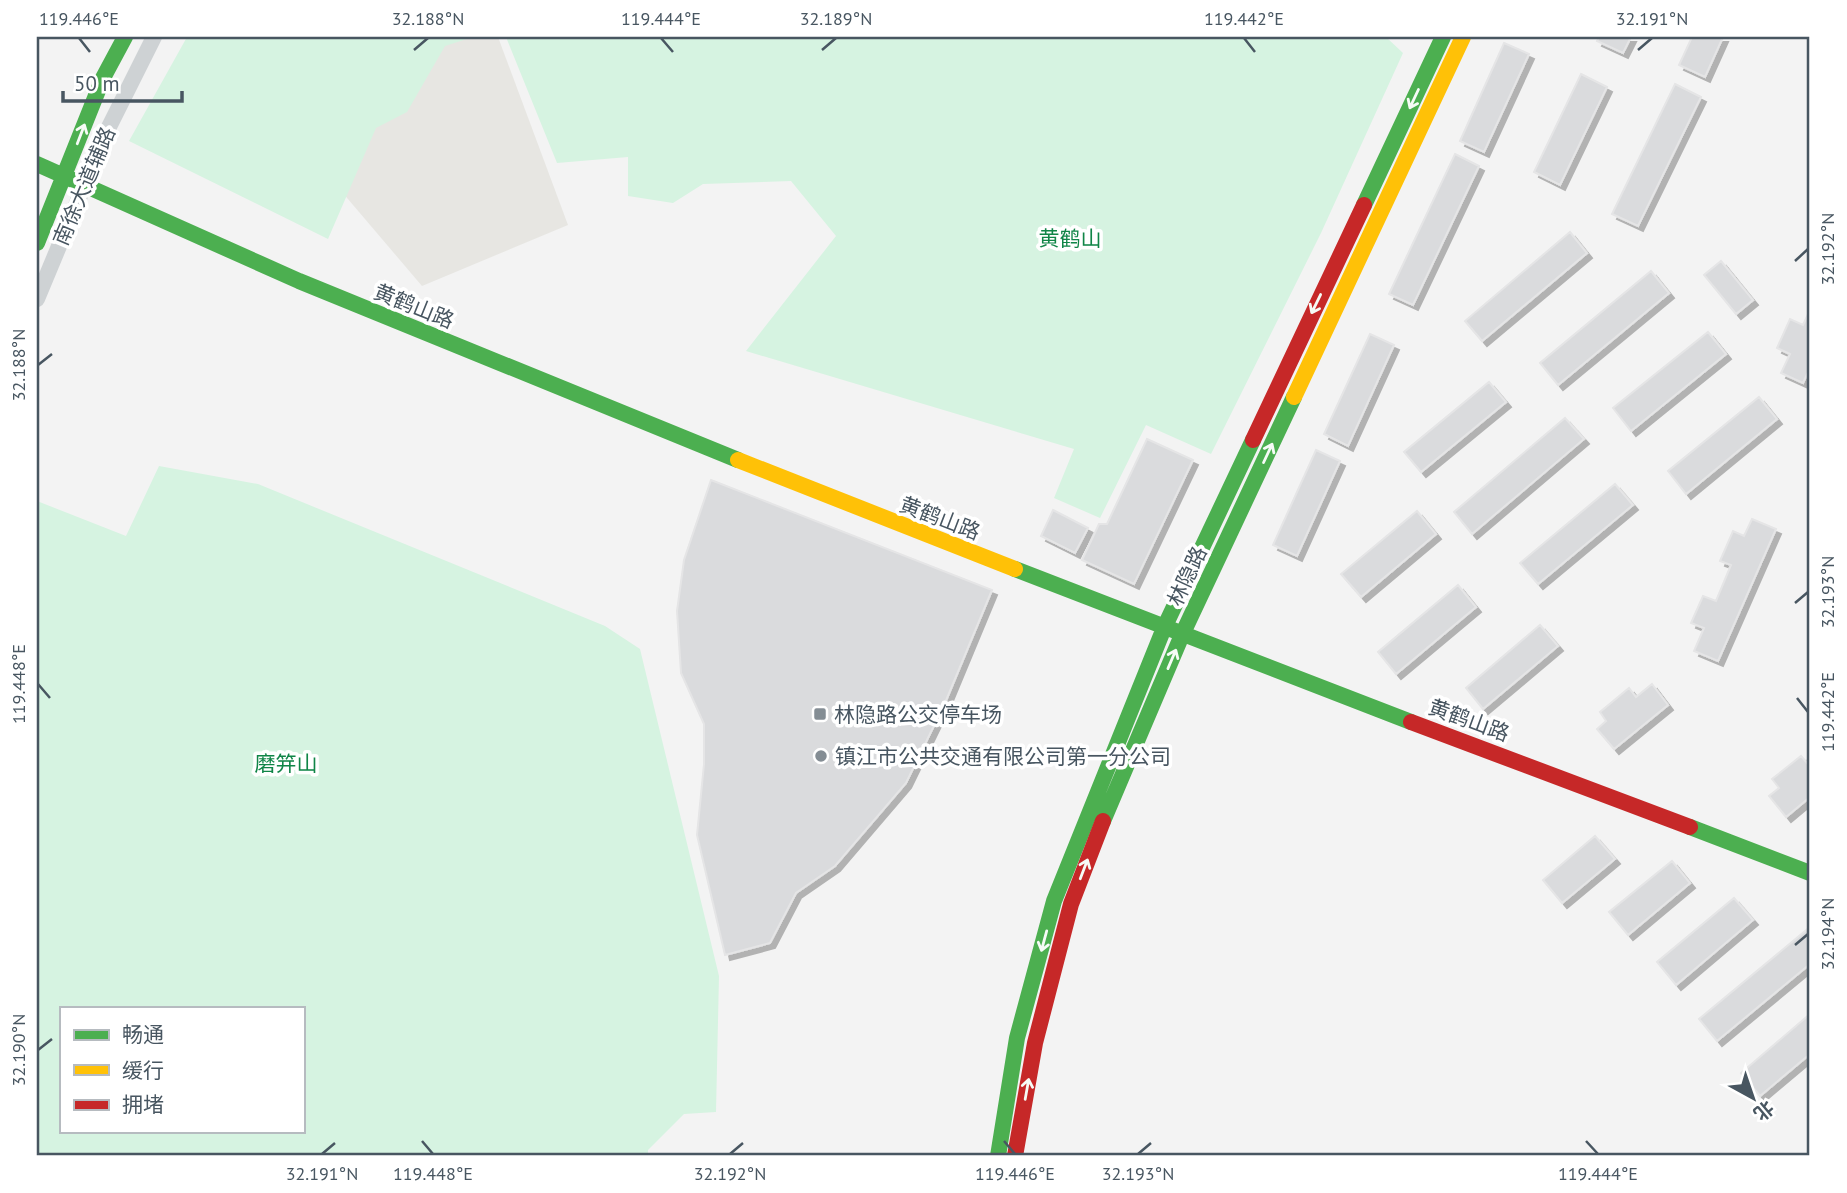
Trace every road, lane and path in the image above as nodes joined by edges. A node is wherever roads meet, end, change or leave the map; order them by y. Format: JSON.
{"nodes":[{"id":1,"x":125,"y":37,"type":"edge"},
{"id":2,"x":154,"y":37,"type":"edge"},
{"id":3,"x":1443,"y":37,"type":"edge"},
{"id":4,"x":1463,"y":37,"type":"edge"},
{"id":5,"x":37,"y":164,"type":"edge"},
{"id":6,"x":64,"y":178,"type":"junction"},
{"id":7,"x":83,"y":187,"type":"junction"},
{"id":8,"x":37,"y":243,"type":"edge"},
{"id":9,"x":37,"y":299,"type":"edge"},
{"id":10,"x":1164,"y":628,"type":"junction"},
{"id":11,"x":1182,"y":635,"type":"junction"},
{"id":12,"x":1810,"y":873,"type":"edge"},
{"id":13,"x":998,"y":1156,"type":"edge"},
{"id":14,"x":1015,"y":1156,"type":"edge"}],
"edges":[{"from":6,"to":1,"type":"street","one_way":true},
{"from":2,"to":7,"type":"street","name":"南徐大道辅路"},
{"from":3,"to":10,"type":"street","name":"林隐路","one_way":true},
{"from":11,"to":4,"type":"street","name":"林隐路","one_way":true},
{"from":5,"to":6,"type":"street","name":"黄鹤山路"},
{"from":6,"to":7,"type":"street","name":"黄鹤山路"},
{"from":6,"to":8,"type":"street"},
{"from":7,"to":9,"type":"street","name":"南徐大道辅路"},
{"from":7,"to":10,"type":"street","name":"黄鹤山路"},
{"from":10,"to":11,"type":"street","name":"黄鹤山路"},
{"from":10,"to":13,"type":"street","name":"林隐路","one_way":true},
{"from":11,"to":12,"type":"street","name":"黄鹤山路"},
{"from":14,"to":11,"type":"street","name":"林隐路","one_way":true}]}
